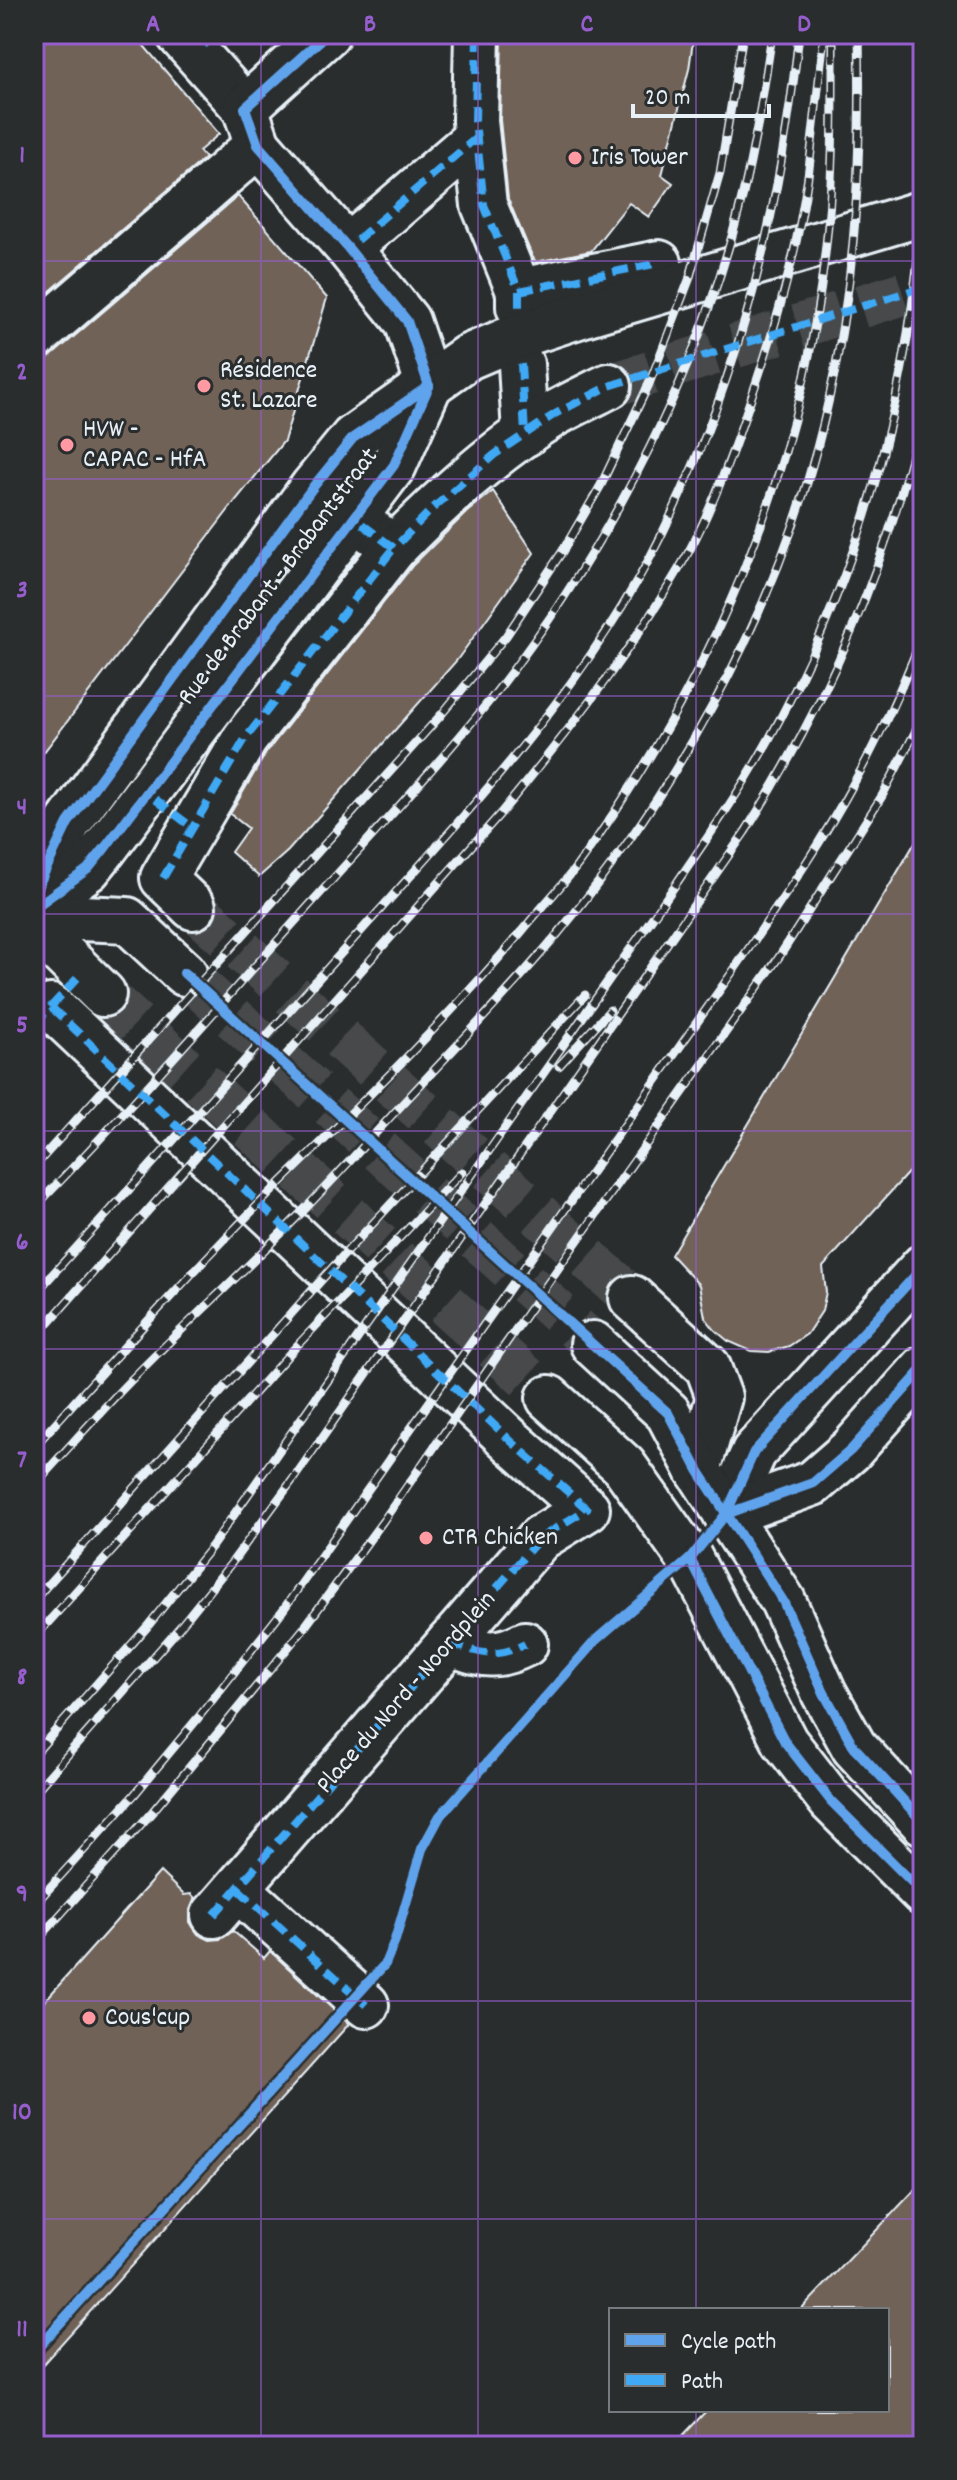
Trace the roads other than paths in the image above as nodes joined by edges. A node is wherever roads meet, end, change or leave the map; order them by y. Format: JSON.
{"nodes":[{"id":1,"x":327,"y":34,"type":"edge"},
{"id":2,"x":477,"y":34,"type":"edge"},
{"id":3,"x":200,"y":38,"type":"edge"},
{"id":4,"x":251,"y":126,"type":"junction"},
{"id":5,"x":476,"y":138,"type":"junction"},
{"id":6,"x":923,"y":213,"type":"edge"},
{"id":7,"x":357,"y":240,"type":"dead end"},
{"id":8,"x":659,"y":263,"type":"dead end"},
{"id":9,"x":34,"y":338,"type":"edge"},
{"id":10,"x":521,"y":364,"type":"dead end"},
{"id":11,"x":429,"y":386,"type":"junction"},
{"id":12,"x":609,"y":386,"type":"tunnel mouth"},
{"id":13,"x":525,"y":434,"type":"junction"},
{"id":14,"x":155,"y":799,"type":"dead end"},
{"id":15,"x":193,"y":828,"type":"junction"},
{"id":16,"x":178,"y":893,"type":"dead end"},
{"id":17,"x":34,"y":894,"type":"edge"},
{"id":18,"x":34,"y":908,"type":"edge"},
{"id":19,"x":34,"y":916,"type":"edge"},
{"id":20,"x":34,"y":926,"type":"edge"},
{"id":21,"x":184,"y":973,"type":"tunnel mouth"},
{"id":22,"x":42,"y":1016,"type":"edge"},
{"id":23,"x":923,"y":1267,"type":"edge"},
{"id":24,"x":632,"y":1298,"type":"tunnel mouth"},
{"id":25,"x":593,"y":1344,"type":"tunnel mouth"},
{"id":26,"x":923,"y":1369,"type":"edge"},
{"id":27,"x":549,"y":1398,"type":"tunnel mouth"},
{"id":28,"x":698,"y":1470,"type":"junction"},
{"id":29,"x":726,"y":1514,"type":"junction"},
{"id":30,"x":690,"y":1559,"type":"junction"},
{"id":31,"x":449,"y":1643,"type":"junction"},
{"id":32,"x":525,"y":1644,"type":"dead end"},
{"id":33,"x":923,"y":1822,"type":"edge"},
{"id":34,"x":923,"y":1893,"type":"edge"},
{"id":35,"x":366,"y":2005,"type":"dead end"}],
"edges":[{"from":1,"to":4,"type":"street"},
{"from":2,"to":5,"type":"street"},
{"from":3,"to":4,"type":"street"},
{"from":4,"to":9,"type":"street"},
{"from":4,"to":11,"type":"street"},
{"from":5,"to":7,"type":"street"},
{"from":5,"to":8,"type":"street"},
{"from":6,"to":11,"type":"street"},
{"from":10,"to":13,"type":"street"},
{"from":11,"to":17,"type":"street","name":"Rue de Brabant - Brabantstraat"},
{"from":11,"to":18,"type":"street","name":"Rue de Brabant - Brabantstraat"},
{"from":12,"to":13,"type":"street"},
{"from":13,"to":15,"type":"street"},
{"from":14,"to":15,"type":"street"},
{"from":15,"to":16,"type":"street"},
{"from":19,"to":21,"type":"street"},
{"from":20,"to":22,"type":"street"},
{"from":22,"to":31,"type":"street","name":"Place du Nord - Noordplein"},
{"from":23,"to":29,"type":"street"},
{"from":24,"to":28,"type":"street"},
{"from":25,"to":28,"type":"street"},
{"from":26,"to":29,"type":"street"},
{"from":27,"to":30,"type":"street"},
{"from":28,"to":29,"type":"street"},
{"from":29,"to":30,"type":"street"},
{"from":29,"to":33,"type":"street"},
{"from":30,"to":34,"type":"street"},
{"from":31,"to":32,"type":"street"},
{"from":31,"to":35,"type":"street","name":"Place du Nord - Noordplein"}]}
